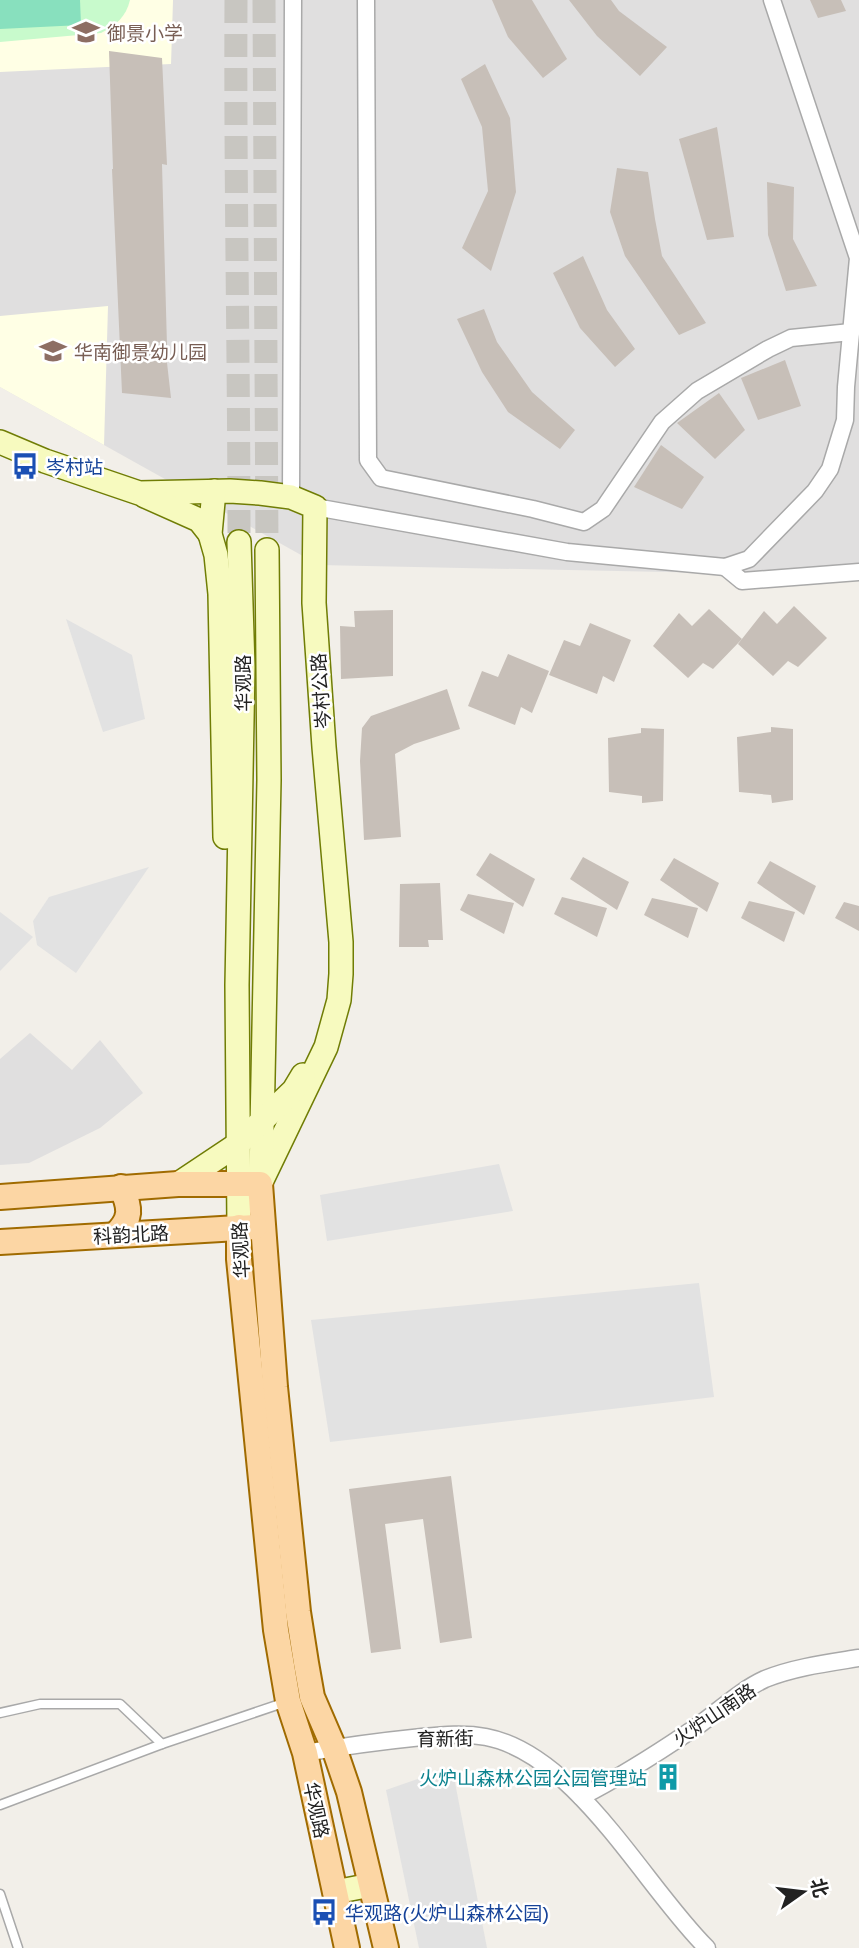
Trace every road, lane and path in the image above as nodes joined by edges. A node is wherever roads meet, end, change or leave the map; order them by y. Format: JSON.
{"nodes":[{"id":1,"x":293,"y":0,"type":"edge"},
{"id":2,"x":366,"y":0,"type":"edge"},
{"id":3,"x":772,"y":0,"type":"edge"},
{"id":4,"x":856,"y":311,"type":"edge"},
{"id":5,"x":851,"y":332,"type":"junction"},
{"id":6,"x":0,"y":442,"type":"edge"},
{"id":7,"x":215,"y":491,"type":"junction"},
{"id":8,"x":139,"y":493,"type":"junction"},
{"id":9,"x":291,"y":497,"type":"junction"},
{"id":10,"x":315,"y":507,"type":"junction"},
{"id":11,"x":210,"y":534,"type":"junction"},
{"id":12,"x":239,"y":542,"type":"tunnel mouth"},
{"id":13,"x":267,"y":550,"type":"tunnel mouth"},
{"id":14,"x":725,"y":567,"type":"junction"},
{"id":15,"x":859,"y":572,"type":"edge"},
{"id":16,"x":341,"y":974,"type":"junction"},
{"id":17,"x":237,"y":1004,"type":"junction"},
{"id":18,"x":262,"y":1121,"type":"junction"},
{"id":19,"x":238,"y":1144,"type":"junction"},
{"id":20,"x":178,"y":1184,"type":"junction"},
{"id":21,"x":249,"y":1184,"type":"junction"},
{"id":22,"x":121,"y":1187,"type":"junction"},
{"id":23,"x":0,"y":1197,"type":"edge"},
{"id":24,"x":251,"y":1227,"type":"junction"},
{"id":25,"x":115,"y":1235,"type":"junction"},
{"id":26,"x":0,"y":1242,"type":"edge"},
{"id":27,"x":859,"y":1658,"type":"edge"},
{"id":28,"x":288,"y":1701,"type":"junction"},
{"id":29,"x":0,"y":1713,"type":"edge"},
{"id":30,"x":162,"y":1744,"type":"junction"},
{"id":31,"x":334,"y":1748,"type":"junction"},
{"id":32,"x":305,"y":1753,"type":"junction"},
{"id":33,"x":581,"y":1797,"type":"junction"},
{"id":34,"x":0,"y":1805,"type":"edge"},
{"id":35,"x":371,"y":1885,"type":"junction"},
{"id":36,"x":335,"y":1892,"type":"junction"},
{"id":37,"x":0,"y":1895,"type":"edge"},
{"id":38,"x":18,"y":1948,"type":"edge"},
{"id":39,"x":347,"y":1948,"type":"edge"},
{"id":40,"x":386,"y":1948,"type":"edge"},
{"id":41,"x":707,"y":1948,"type":"edge"}],
"edges":[{"from":1,"to":9,"type":"street"},
{"from":2,"to":5,"type":"street"},
{"from":3,"to":4,"type":"street"},
{"from":4,"to":5,"type":"street"},
{"from":5,"to":14,"type":"street"},
{"from":6,"to":8,"type":"street"},
{"from":7,"to":8,"type":"street"},
{"from":7,"to":9,"type":"street"},
{"from":7,"to":11,"type":"street"},
{"from":8,"to":11,"type":"street"},
{"from":9,"to":10,"type":"street"},
{"from":10,"to":14,"type":"street"},
{"from":10,"to":16,"type":"street","name":"岑村公路"},
{"from":11,"to":17,"type":"street"},
{"from":12,"to":17,"type":"street","name":"华观路"},
{"from":13,"to":18,"type":"street","name":"华观路"},
{"from":14,"to":15,"type":"street"},
{"from":16,"to":18,"type":"street"},
{"from":16,"to":21,"type":"street","name":"岑村公路"},
{"from":17,"to":19,"type":"street","name":"华观路"},
{"from":18,"to":19,"type":"street"},
{"from":18,"to":21,"type":"street","name":"华观路"},
{"from":19,"to":20,"type":"street"},
{"from":19,"to":21,"type":"street","name":"华观路"},
{"from":20,"to":21,"type":"main road"},
{"from":20,"to":22,"type":"main road"},
{"from":21,"to":24,"type":"main road","name":"华观路"},
{"from":22,"to":23,"type":"main road"},
{"from":22,"to":25,"type":"main road"},
{"from":24,"to":25,"type":"main road","name":"科韵北路"},
{"from":24,"to":28,"type":"main road","name":"华观路"},
{"from":24,"to":31,"type":"main road","name":"华观路"},
{"from":25,"to":26,"type":"main road","name":"科韵北路"},
{"from":27,"to":33,"type":"street","name":"火炉山南路"},
{"from":28,"to":30,"type":"lane"},
{"from":28,"to":32,"type":"main road","name":"华观路"},
{"from":29,"to":30,"type":"lane"},
{"from":30,"to":34,"type":"lane"},
{"from":31,"to":32,"type":"street","name":"育新街"},
{"from":31,"to":33,"type":"street","name":"育新街"},
{"from":31,"to":35,"type":"main road","name":"华观路"},
{"from":32,"to":36,"type":"main road","name":"华观路"},
{"from":33,"to":41,"type":"street","name":"育新街"},
{"from":35,"to":36,"type":"street"},
{"from":35,"to":40,"type":"main road","name":"华观路"},
{"from":36,"to":39,"type":"main road","name":"华观路"},
{"from":37,"to":38,"type":"lane"}]}
